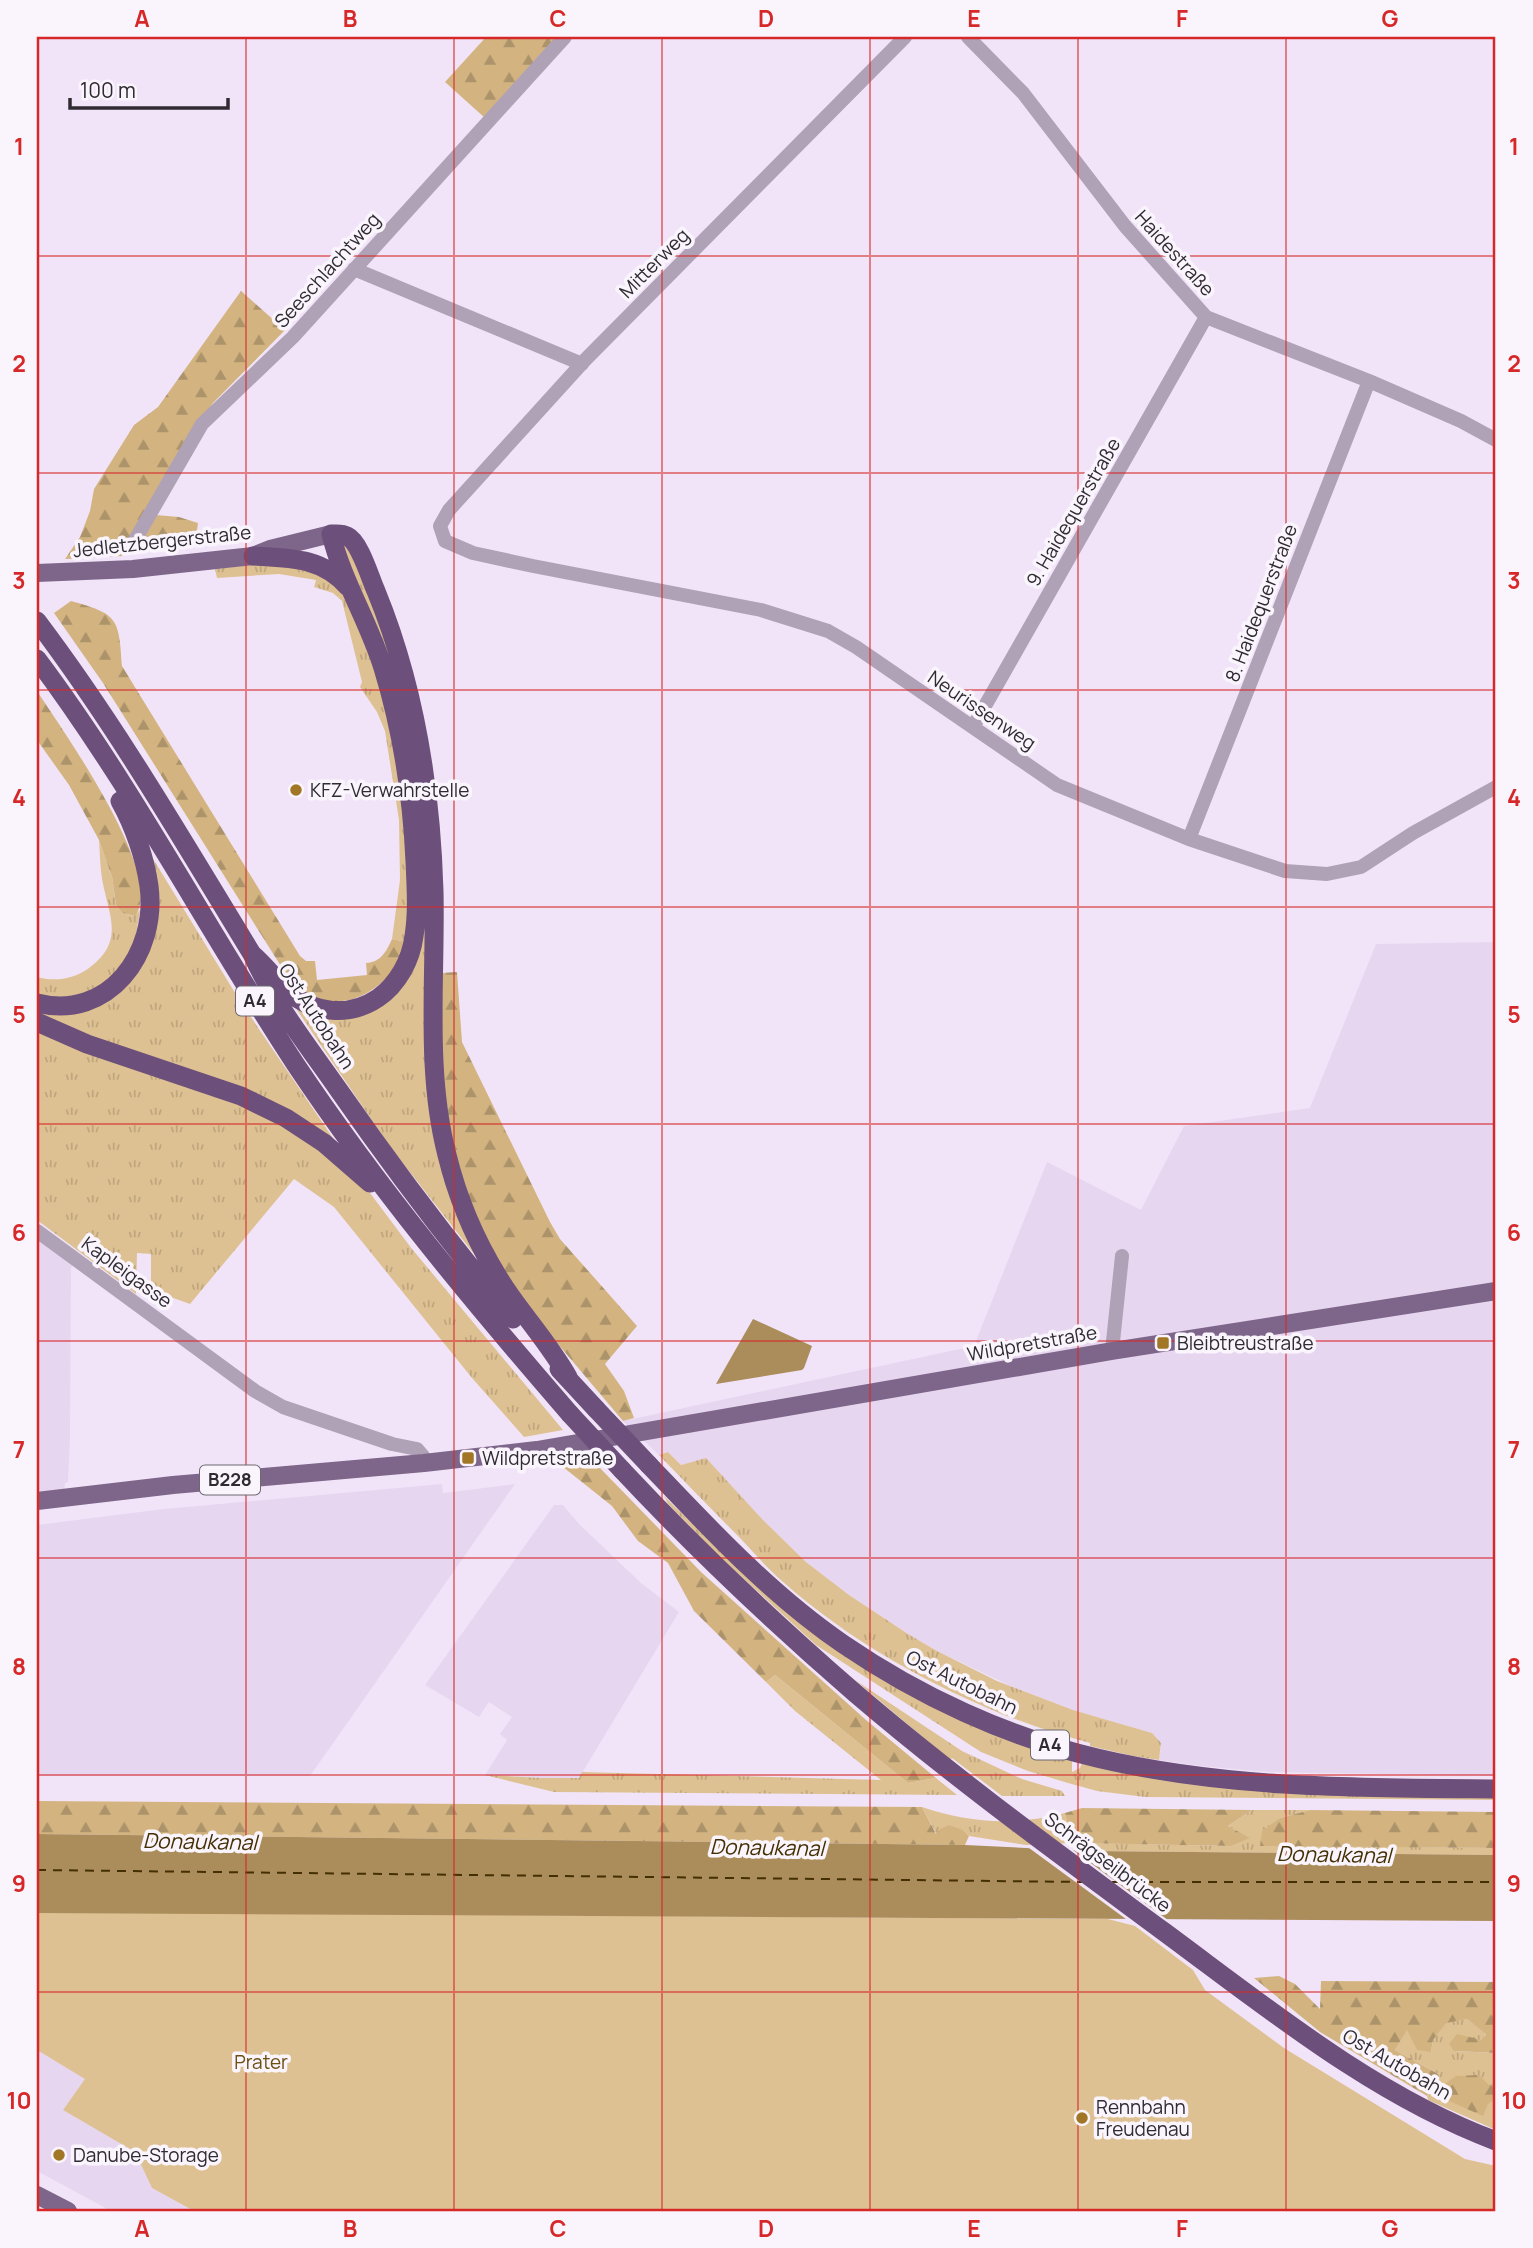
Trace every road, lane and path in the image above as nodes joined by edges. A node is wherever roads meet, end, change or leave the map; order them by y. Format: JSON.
{"nodes":[{"id":1,"x":565,"y":37,"type":"edge"},
{"id":2,"x":905,"y":37,"type":"edge"},
{"id":3,"x":968,"y":37,"type":"edge"},
{"id":4,"x":354,"y":269,"type":"junction"},
{"id":5,"x":1206,"y":317,"type":"junction"},
{"id":6,"x":582,"y":364,"type":"junction"},
{"id":7,"x":1368,"y":380,"type":"junction"},
{"id":8,"x":1496,"y":440,"type":"edge"},
{"id":9,"x":440,"y":526,"type":"joint"},
{"id":10,"x":331,"y":534,"type":"junction"},
{"id":11,"x":135,"y":540,"type":"dead end"},
{"id":12,"x":253,"y":556,"type":"junction"},
{"id":13,"x":37,"y":573,"type":"edge"},
{"id":14,"x":354,"y":594,"type":"junction"},
{"id":15,"x":37,"y":621,"type":"edge"},
{"id":16,"x":37,"y":659,"type":"edge"},
{"id":17,"x":973,"y":727,"type":"junction"},
{"id":18,"x":105,"y":757,"type":"junction"},
{"id":19,"x":1496,"y":787,"type":"edge"},
{"id":20,"x":1189,"y":839,"type":"junction"},
{"id":21,"x":253,"y":954,"type":"junction"},
{"id":22,"x":37,"y":1003,"type":"edge"},
{"id":23,"x":37,"y":1021,"type":"edge"},
{"id":24,"x":37,"y":1231,"type":"edge"},
{"id":25,"x":419,"y":1234,"type":"junction"},
{"id":26,"x":1122,"y":1256,"type":"dead end"},
{"id":27,"x":1496,"y":1291,"type":"edge"},
{"id":28,"x":1112,"y":1351,"type":"junction"},
{"id":29,"x":568,"y":1377,"type":"junction"},
{"id":30,"x":424,"y":1463,"type":"junction"},
{"id":31,"x":37,"y":1501,"type":"edge"},
{"id":32,"x":1496,"y":1789,"type":"edge"},
{"id":33,"x":1246,"y":1992,"type":"joint"},
{"id":34,"x":1496,"y":2141,"type":"edge"},
{"id":35,"x":37,"y":2194,"type":"edge"},
{"id":36,"x":68,"y":2211,"type":"edge"}],
"edges":[{"from":1,"to":4,"type":"street","name":"Seeschlachtweg"},
{"from":2,"to":6,"type":"street","name":"Mitterweg"},
{"from":3,"to":5,"type":"street","name":"Haidestraße"},
{"from":4,"to":6,"type":"street"},
{"from":4,"to":11,"type":"street","name":"Seeschlachtweg"},
{"from":5,"to":7,"type":"street","name":"Haidestraße"},
{"from":5,"to":17,"type":"street","name":"9. Haidequerstraße"},
{"from":6,"to":9,"type":"street","name":"Mitterweg"},
{"from":7,"to":8,"type":"street","name":"Haidestraße"},
{"from":7,"to":20,"type":"street","name":"8. Haidequerstraße"},
{"from":9,"to":17,"type":"street","name":"Neurissenweg"},
{"from":10,"to":12,"type":"main road","name":"Jedletzbergerstraße"},
{"from":10,"to":14,"type":"highway"},
{"from":10,"to":29,"type":"highway"},
{"from":12,"to":13,"type":"main road","name":"Jedletzbergerstraße"},
{"from":12,"to":14,"type":"highway"},
{"from":14,"to":21,"type":"highway"},
{"from":15,"to":21,"type":"highway","name":"Ost Autobahn","number":"A4"},
{"from":16,"to":18,"type":"highway","number":"A4"},
{"from":17,"to":20,"type":"street","name":"Neurissenweg"},
{"from":18,"to":22,"type":"highway"},
{"from":18,"to":25,"type":"highway","number":"A4"},
{"from":19,"to":20,"type":"street","name":"Neurissenweg"},
{"from":21,"to":29,"type":"highway","name":"Ost Autobahn","number":"A4"},
{"from":23,"to":25,"type":"highway"},
{"from":24,"to":30,"type":"street","name":"Kapleigasse"},
{"from":25,"to":33,"type":"highway","name":"Schrägseilbrücke","number":"A4","bridge":true},
{"from":26,"to":28,"type":"street"},
{"from":27,"to":28,"type":"main road","name":"Wildpretstraße"},
{"from":28,"to":30,"type":"main road","name":"Wildpretstraße"},
{"from":29,"to":32,"type":"highway","name":"Ost Autobahn","number":"A4","bridge":true},
{"from":30,"to":31,"type":"main road","number":"B228"},
{"from":33,"to":34,"type":"highway","name":"Ost Autobahn","number":"A4"},
{"from":35,"to":36,"type":"main road"}]}
